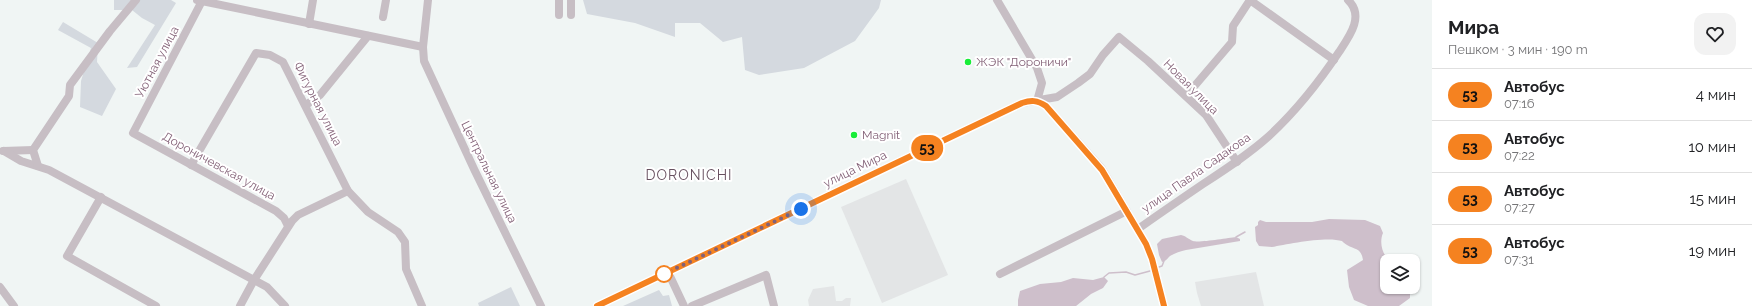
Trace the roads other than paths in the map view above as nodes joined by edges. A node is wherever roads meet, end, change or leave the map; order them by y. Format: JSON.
{"nodes":[{"id":1,"x":136,"y":0,"type":"edge"},
{"id":2,"x":313,"y":0,"type":"edge"},
{"id":3,"x":386,"y":0,"type":"edge"},
{"id":4,"x":428,"y":0,"type":"edge"},
{"id":5,"x":559,"y":0,"type":"edge"},
{"id":6,"x":571,"y":0,"type":"edge"},
{"id":7,"x":997,"y":0,"type":"edge"},
{"id":8,"x":1250,"y":0,"type":"edge"},
{"id":9,"x":1348,"y":0,"type":"edge"},
{"id":10,"x":199,"y":1,"type":"edge"},
{"id":11,"x":237,"y":4,"type":"edge"},
{"id":12,"x":559,"y":15,"type":"dead end"},
{"id":13,"x":571,"y":15,"type":"dead end"},
{"id":14,"x":382,"y":17,"type":"dead end"},
{"id":15,"x":309,"y":24,"type":"junction"},
{"id":16,"x":368,"y":36,"type":"junction"},
{"id":17,"x":1119,"y":37,"type":"joint"},
{"id":18,"x":423,"y":47,"type":"junction"},
{"id":19,"x":1334,"y":60,"type":"junction"},
{"id":20,"x":1186,"y":96,"type":"junction"},
{"id":21,"x":1038,"y":101,"type":"junction"},
{"id":22,"x":306,"y":105,"type":"junction"},
{"id":23,"x":133,"y":133,"type":"joint"},
{"id":24,"x":33,"y":150,"type":"junction"},
{"id":25,"x":2,"y":152,"type":"edge"},
{"id":26,"x":1237,"y":162,"type":"junction"},
{"id":27,"x":191,"y":164,"type":"junction"},
{"id":28,"x":38,"y":166,"type":"junction"},
{"id":29,"x":348,"y":191,"type":"junction"},
{"id":30,"x":101,"y":198,"type":"junction"},
{"id":31,"x":1127,"y":211,"type":"junction"},
{"id":32,"x":288,"y":226,"type":"junction"},
{"id":33,"x":1138,"y":229,"type":"junction"},
{"id":34,"x":668,"y":272,"type":"junction"},
{"id":35,"x":1000,"y":274,"type":"dead end"},
{"id":36,"x":254,"y":280,"type":"junction"},
{"id":37,"x":0,"y":287,"type":"edge"},
{"id":38,"x":14,"y":306,"type":"edge"},
{"id":39,"x":156,"y":306,"type":"edge"},
{"id":40,"x":240,"y":306,"type":"edge"},
{"id":41,"x":285,"y":306,"type":"edge"},
{"id":42,"x":422,"y":306,"type":"edge"},
{"id":43,"x":541,"y":306,"type":"edge"},
{"id":44,"x":597,"y":306,"type":"edge"},
{"id":45,"x":684,"y":306,"type":"edge"},
{"id":46,"x":692,"y":306,"type":"edge"},
{"id":47,"x":774,"y":306,"type":"edge"},
{"id":48,"x":1164,"y":306,"type":"edge"}],
"edges":[{"from":1,"to":24,"type":"street"},
{"from":2,"to":15,"type":"street"},
{"from":3,"to":14,"type":"street"},
{"from":4,"to":18,"type":"street","name":"Центральная улица"},
{"from":5,"to":12,"type":"street"},
{"from":6,"to":13,"type":"street"},
{"from":7,"to":21,"type":"street"},
{"from":8,"to":19,"type":"street"},
{"from":8,"to":20,"type":"street"},
{"from":9,"to":19,"type":"street","name":"улица Павла Садакова"},
{"from":10,"to":11,"type":"street"},
{"from":10,"to":23,"type":"street","name":"Уютная улица"},
{"from":11,"to":15,"type":"street"},
{"from":15,"to":16,"type":"street"},
{"from":16,"to":18,"type":"street"},
{"from":16,"to":22,"type":"street"},
{"from":17,"to":20,"type":"street","name":"Новая улица"},
{"from":17,"to":21,"type":"street","name":"улица Мира"},
{"from":18,"to":43,"type":"street","name":"Центральная улица"},
{"from":19,"to":26,"type":"street","name":"улица Павла Садакова"},
{"from":20,"to":26,"type":"street","name":"Новая улица"},
{"from":21,"to":31,"type":"street"},
{"from":21,"to":34,"type":"street","name":"улица Мира"},
{"from":22,"to":27,"type":"street","name":"Фигурная улица"},
{"from":22,"to":29,"type":"street","name":"Фигурная улица"},
{"from":23,"to":27,"type":"street","name":"Дороничевская улица"},
{"from":24,"to":25,"type":"street"},
{"from":24,"to":28,"type":"street"},
{"from":25,"to":28,"type":"street"},
{"from":26,"to":33,"type":"street","name":"улица Павла Садакова"},
{"from":27,"to":32,"type":"street","name":"Дороничевская улица"},
{"from":28,"to":30,"type":"street"},
{"from":29,"to":32,"type":"street"},
{"from":29,"to":42,"type":"street","name":"Фигурная улица"},
{"from":30,"to":36,"type":"street"},
{"from":30,"to":39,"type":"street"},
{"from":31,"to":33,"type":"street"},
{"from":31,"to":35,"type":"street","name":"улица Павла Садакова"},
{"from":32,"to":36,"type":"street"},
{"from":33,"to":48,"type":"street"},
{"from":34,"to":44,"type":"street","name":"улица Мира"},
{"from":34,"to":45,"type":"street"},
{"from":36,"to":40,"type":"street"},
{"from":36,"to":41,"type":"street"},
{"from":37,"to":38,"type":"street"},
{"from":46,"to":47,"type":"street"}]}
